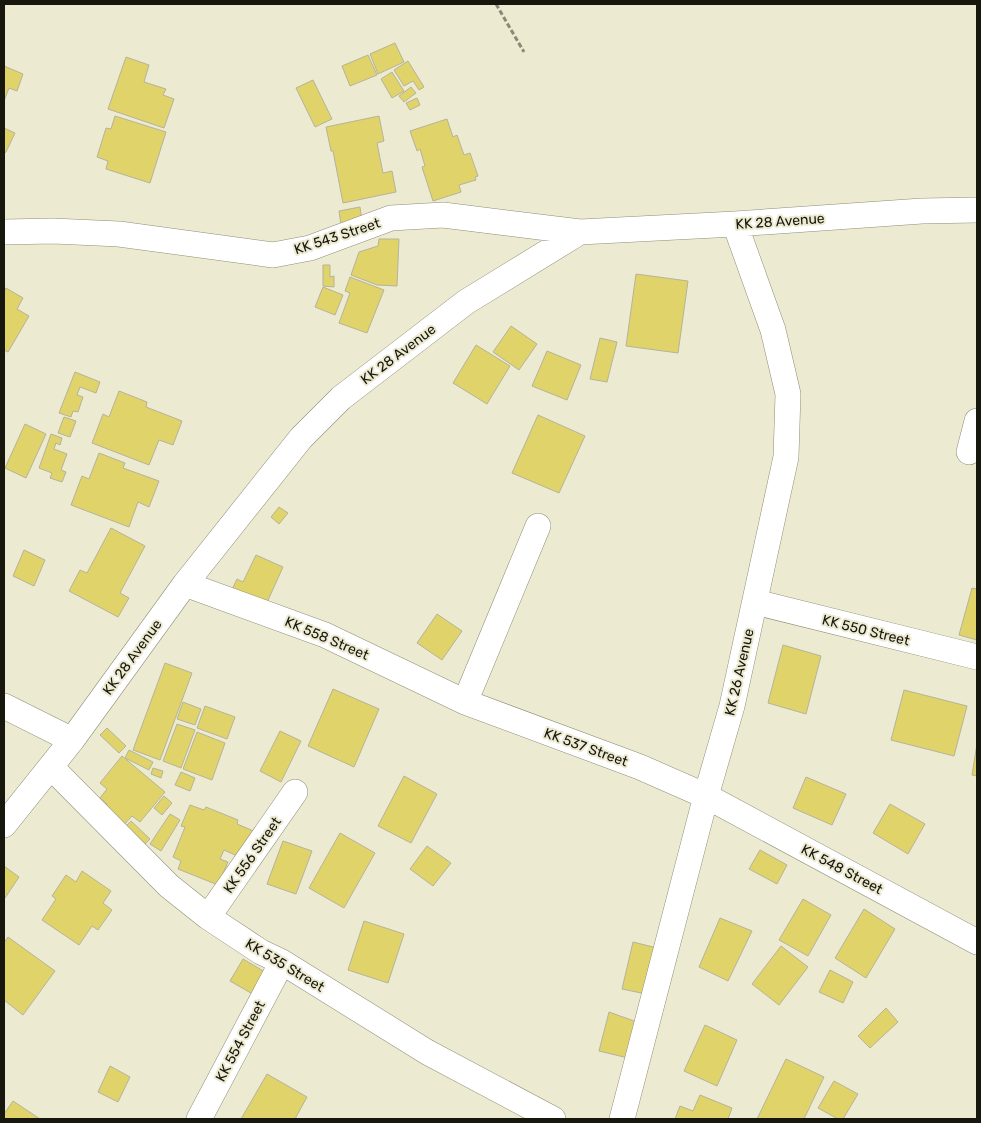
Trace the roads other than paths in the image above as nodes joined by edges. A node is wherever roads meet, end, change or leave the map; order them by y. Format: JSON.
{"nodes":[{"id":1,"x":977,"y":210,"type":"edge"},
{"id":2,"x":735,"y":224,"type":"junction"},
{"id":3,"x":4,"y":232,"type":"edge"},
{"id":4,"x":580,"y":232,"type":"junction"},
{"id":5,"x":977,"y":421,"type":"edge"},
{"id":6,"x":969,"y":452,"type":"dead end"},
{"id":7,"x":538,"y":526,"type":"dead end"},
{"id":8,"x":185,"y":584,"type":"junction"},
{"id":9,"x":755,"y":602,"type":"junction"},
{"id":10,"x":977,"y":658,"type":"edge"},
{"id":11,"x":465,"y":702,"type":"junction"},
{"id":12,"x":4,"y":706,"type":"edge"},
{"id":13,"x":72,"y":740,"type":"junction"},
{"id":14,"x":51,"y":767,"type":"junction"},
{"id":15,"x":295,"y":792,"type":"dead end"},
{"id":16,"x":706,"y":796,"type":"junction"},
{"id":17,"x":4,"y":825,"type":"edge"},
{"id":18,"x":208,"y":917,"type":"junction"},
{"id":19,"x":977,"y":942,"type":"edge"},
{"id":20,"x":282,"y":962,"type":"junction"},
{"id":21,"x":199,"y":1119,"type":"edge"},
{"id":22,"x":553,"y":1119,"type":"edge"},
{"id":23,"x":622,"y":1119,"type":"edge"}],
"edges":[{"from":1,"to":2,"type":"street","name":"KK 28 Avenue"},
{"from":2,"to":4,"type":"street","name":"KK 28 Avenue"},
{"from":2,"to":9,"type":"street","name":"KK 26 Avenue"},
{"from":3,"to":4,"type":"street","name":"KK 543 Street"},
{"from":4,"to":8,"type":"street","name":"KK 28 Avenue"},
{"from":5,"to":6,"type":"street"},
{"from":7,"to":11,"type":"street"},
{"from":8,"to":11,"type":"street","name":"KK 558 Street"},
{"from":8,"to":13,"type":"street","name":"KK 28 Avenue"},
{"from":9,"to":10,"type":"street","name":"KK 550 Street"},
{"from":9,"to":16,"type":"street","name":"KK 26 Avenue"},
{"from":11,"to":16,"type":"street","name":"KK 537 Street"},
{"from":12,"to":13,"type":"street"},
{"from":13,"to":14,"type":"street","name":"KK 28 Avenue"},
{"from":14,"to":17,"type":"street","name":"KK 28 Avenue"},
{"from":14,"to":18,"type":"street","name":"KK 535 Street"},
{"from":15,"to":18,"type":"street","name":"KK 556 Street"},
{"from":16,"to":19,"type":"street","name":"KK 548 Street"},
{"from":16,"to":23,"type":"street","name":"KK 26 Avenue"},
{"from":18,"to":20,"type":"street","name":"KK 535 Street"},
{"from":20,"to":21,"type":"street","name":"KK 554 Street"},
{"from":20,"to":22,"type":"street","name":"KK 535 Street"}]}
